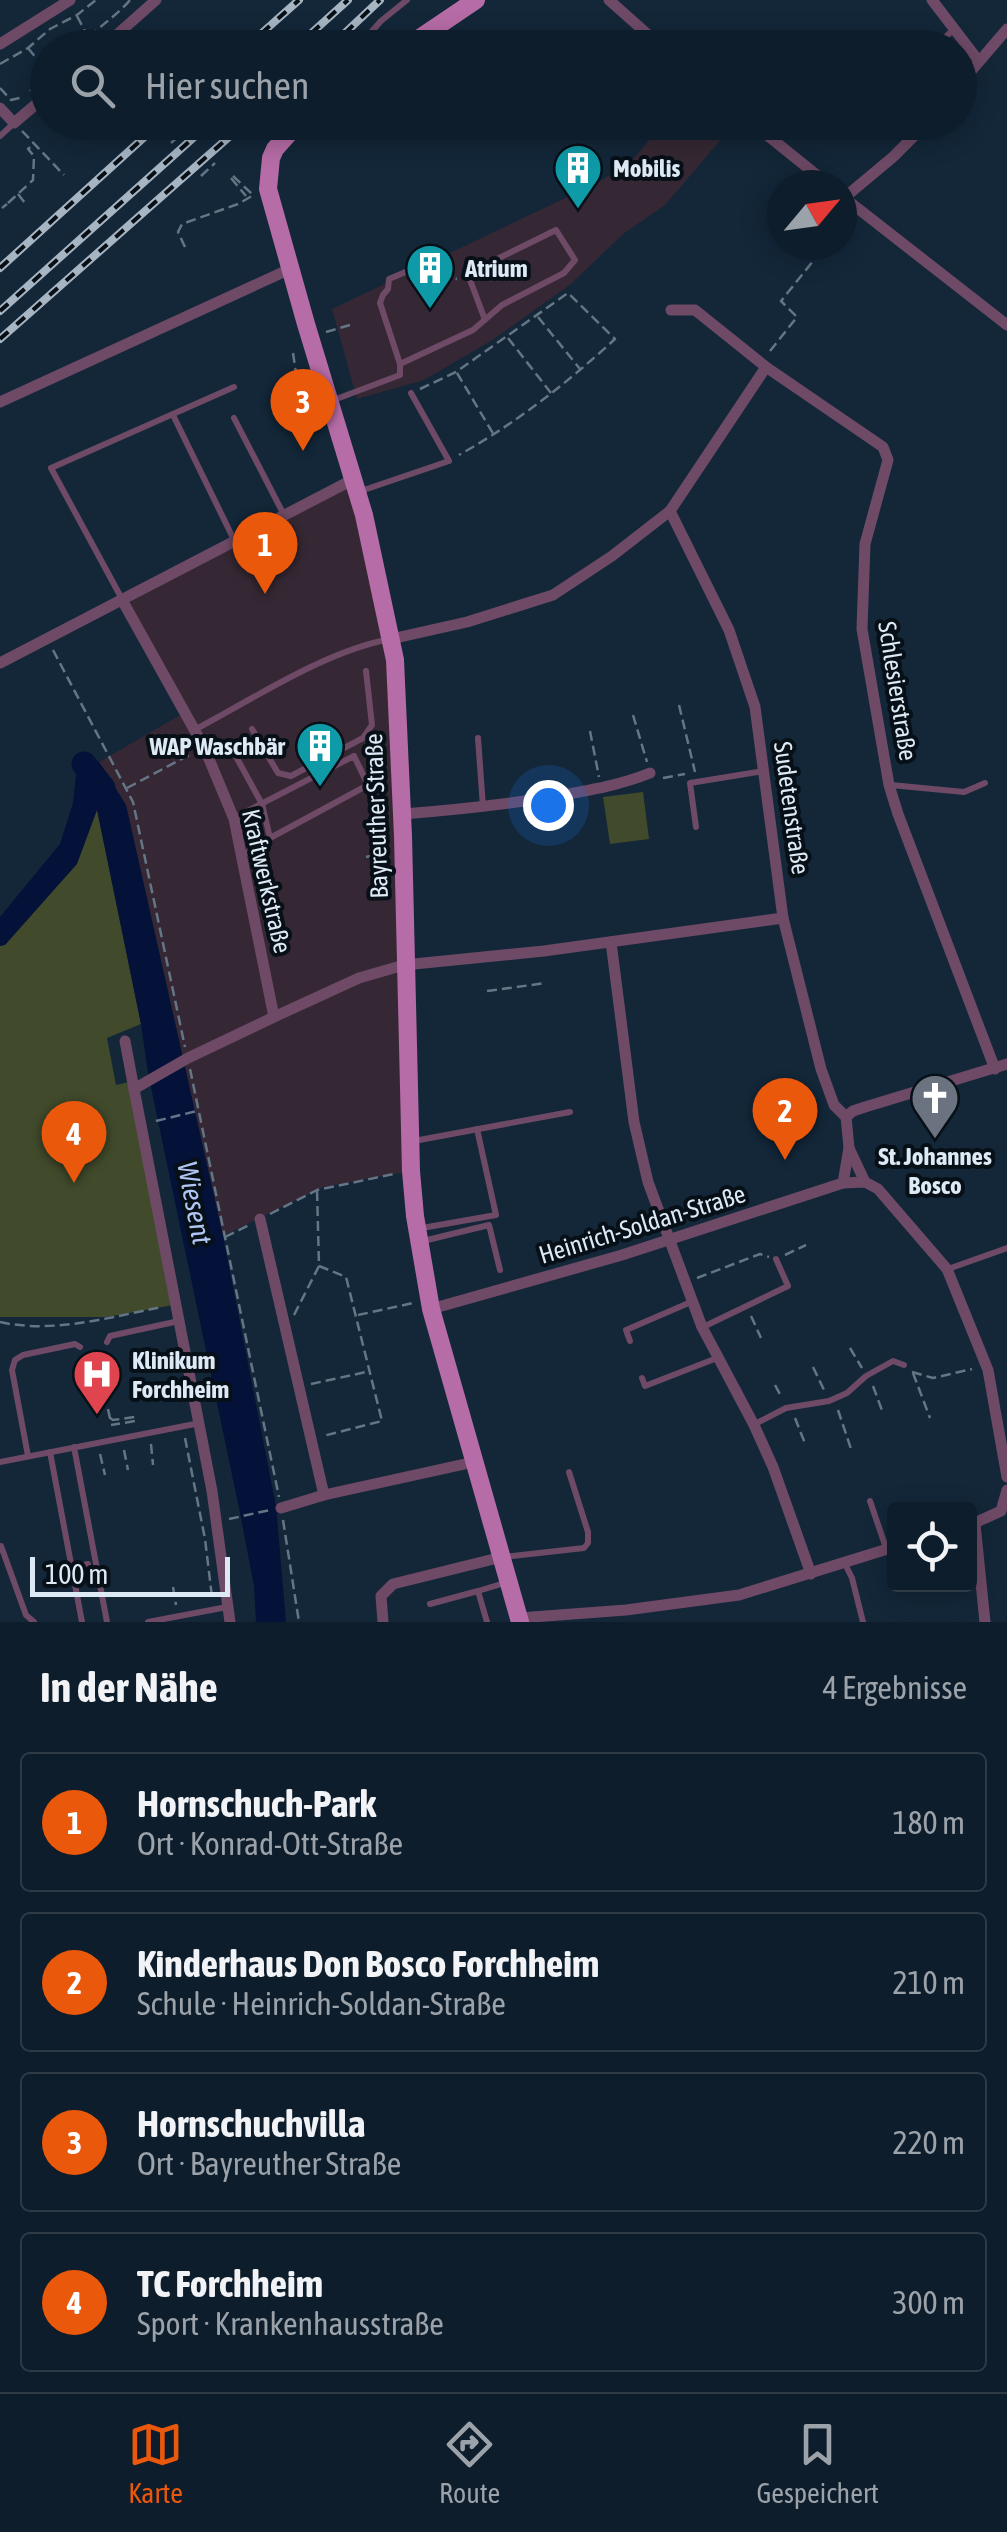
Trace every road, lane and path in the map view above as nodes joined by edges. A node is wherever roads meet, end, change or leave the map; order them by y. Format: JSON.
{"nodes":[{"id":1,"x":70,"y":0,"type":"edge"},
{"id":2,"x":96,"y":0,"type":"edge"},
{"id":3,"x":130,"y":0,"type":"edge"},
{"id":4,"x":156,"y":0,"type":"edge"},
{"id":5,"x":407,"y":0,"type":"edge"},
{"id":6,"x":476,"y":0,"type":"edge"},
{"id":7,"x":608,"y":0,"type":"edge"},
{"id":8,"x":932,"y":0,"type":"edge"},
{"id":9,"x":76,"y":15,"type":"junction"},
{"id":10,"x":1007,"y":29,"type":"edge"},
{"id":11,"x":49,"y":30,"type":"edge"},
{"id":12,"x":85,"y":30,"type":"edge"},
{"id":13,"x":96,"y":30,"type":"edge"},
{"id":14,"x":122,"y":30,"type":"edge"},
{"id":15,"x":374,"y":30,"type":"edge"},
{"id":16,"x":432,"y":30,"type":"edge"},
{"id":17,"x":642,"y":30,"type":"edge"},
{"id":18,"x":953,"y":30,"type":"edge"},
{"id":19,"x":0,"y":44,"type":"edge"},
{"id":20,"x":28,"y":48,"type":"joint"},
{"id":21,"x":30,"y":51,"type":"edge"},
{"id":22,"x":978,"y":60,"type":"edge"},
{"id":23,"x":0,"y":64,"type":"edge"},
{"id":24,"x":0,"y":88,"type":"edge"},
{"id":25,"x":30,"y":91,"type":"edge"},
{"id":26,"x":30,"y":104,"type":"edge"},
{"id":27,"x":6,"y":118,"type":"edge"},
{"id":28,"x":0,"y":136,"type":"edge"},
{"id":29,"x":174,"y":140,"type":"edge"},
{"id":30,"x":282,"y":140,"type":"edge"},
{"id":31,"x":774,"y":140,"type":"edge"},
{"id":32,"x":910,"y":140,"type":"edge"},
{"id":33,"x":34,"y":144,"type":"junction"},
{"id":34,"x":170,"y":144,"type":"dead end"},
{"id":35,"x":215,"y":163,"type":"dead end"},
{"id":36,"x":810,"y":170,"type":"edge"},
{"id":37,"x":64,"y":176,"type":"dead end"},
{"id":38,"x":200,"y":176,"type":"dead end"},
{"id":39,"x":232,"y":177,"type":"dead end"},
{"id":40,"x":857,"y":185,"type":"edge"},
{"id":41,"x":18,"y":194,"type":"junction"},
{"id":42,"x":25,"y":203,"type":"dead end"},
{"id":43,"x":2,"y":208,"type":"edge"},
{"id":44,"x":857,"y":208,"type":"edge"},
{"id":45,"x":185,"y":247,"type":"dead end"},
{"id":46,"x":814,"y":260,"type":"edge"},
{"id":47,"x":415,"y":268,"type":"joint"},
{"id":48,"x":290,"y":269,"type":"junction"},
{"id":49,"x":469,"y":277,"type":"junction"},
{"id":50,"x":671,"y":310,"type":"dead end"},
{"id":51,"x":538,"y":316,"type":"junction"},
{"id":52,"x":484,"y":320,"type":"junction"},
{"id":53,"x":350,"y":324,"type":"dead end"},
{"id":54,"x":1007,"y":325,"type":"edge"},
{"id":55,"x":310,"y":336,"type":"junction"},
{"id":56,"x":508,"y":338,"type":"junction"},
{"id":57,"x":293,"y":353,"type":"dead end"},
{"id":58,"x":400,"y":364,"type":"junction"},
{"id":59,"x":766,"y":367,"type":"junction"},
{"id":60,"x":582,"y":370,"type":"junction"},
{"id":61,"x":456,"y":372,"type":"junction"},
{"id":62,"x":298,"y":386,"type":"dead end"},
{"id":63,"x":234,"y":387,"type":"dead end"},
{"id":64,"x":412,"y":393,"type":"joint"},
{"id":65,"x":552,"y":394,"type":"junction"},
{"id":66,"x":330,"y":401,"type":"junction"},
{"id":67,"x":0,"y":402,"type":"edge"},
{"id":68,"x":173,"y":414,"type":"junction"},
{"id":69,"x":234,"y":418,"type":"dead end"},
{"id":70,"x":495,"y":436,"type":"junction"},
{"id":71,"x":449,"y":461,"type":"junction"},
{"id":72,"x":356,"y":486,"type":"junction"},
{"id":73,"x":670,"y":511,"type":"junction"},
{"id":74,"x":284,"y":516,"type":"junction"},
{"id":75,"x":234,"y":542,"type":"junction"},
{"id":76,"x":122,"y":600,"type":"junction"},
{"id":77,"x":391,"y":639,"type":"junction"},
{"id":78,"x":0,"y":664,"type":"edge"},
{"id":79,"x":366,"y":671,"type":"dead end"},
{"id":80,"x":679,"y":705,"type":"dead end"},
{"id":81,"x":633,"y":714,"type":"dead end"},
{"id":82,"x":252,"y":729,"type":"dead end"},
{"id":83,"x":194,"y":730,"type":"junction"},
{"id":84,"x":590,"y":731,"type":"dead end"},
{"id":85,"x":478,"y":738,"type":"dead end"},
{"id":86,"x":228,"y":742,"type":"dead end"},
{"id":87,"x":204,"y":747,"type":"junction"},
{"id":88,"x":765,"y":771,"type":"junction"},
{"id":89,"x":648,"y":774,"type":"junction"},
{"id":90,"x":985,"y":783,"type":"dead end"},
{"id":91,"x":890,"y":784,"type":"junction"},
{"id":92,"x":126,"y":788,"type":"dead end"},
{"id":93,"x":601,"y":788,"type":"junction"},
{"id":94,"x":262,"y":804,"type":"junction"},
{"id":95,"x":483,"y":808,"type":"junction"},
{"id":96,"x":402,"y":814,"type":"junction"},
{"id":97,"x":234,"y":819,"type":"junction"},
{"id":98,"x":696,"y":827,"type":"dead end"},
{"id":99,"x":270,"y":838,"type":"junction"},
{"id":100,"x":404,"y":850,"type":"junction"},
{"id":101,"x":241,"y":857,"type":"junction"},
{"id":102,"x":366,"y":857,"type":"dead end"},
{"id":103,"x":783,"y":918,"type":"junction"},
{"id":104,"x":611,"y":942,"type":"junction"},
{"id":105,"x":404,"y":966,"type":"junction"},
{"id":106,"x":546,"y":983,"type":"dead end"},
{"id":107,"x":487,"y":992,"type":"dead end"},
{"id":108,"x":274,"y":1016,"type":"junction"},
{"id":109,"x":125,"y":1040,"type":"dead end"},
{"id":110,"x":1001,"y":1066,"type":"edge"},
{"id":111,"x":139,"y":1085,"type":"junction"},
{"id":112,"x":198,"y":1110,"type":"dead end"},
{"id":113,"x":570,"y":1112,"type":"dead end"},
{"id":114,"x":846,"y":1117,"type":"junction"},
{"id":115,"x":156,"y":1121,"type":"dead end"},
{"id":116,"x":478,"y":1129,"type":"junction"},
{"id":117,"x":410,"y":1142,"type":"junction"},
{"id":118,"x":849,"y":1148,"type":"junction"},
{"id":119,"x":410,"y":1170,"type":"junction"},
{"id":120,"x":864,"y":1182,"type":"junction"},
{"id":121,"x":842,"y":1183,"type":"junction"},
{"id":122,"x":317,"y":1190,"type":"junction"},
{"id":123,"x":260,"y":1218,"type":"junction"},
{"id":124,"x":419,"y":1235,"type":"junction"},
{"id":125,"x":224,"y":1238,"type":"dead end"},
{"id":126,"x":667,"y":1238,"type":"junction"},
{"id":127,"x":806,"y":1245,"type":"dead end"},
{"id":128,"x":1007,"y":1248,"type":"edge"},
{"id":129,"x":776,"y":1260,"type":"junction"},
{"id":130,"x":319,"y":1266,"type":"junction"},
{"id":131,"x":947,"y":1269,"type":"junction"},
{"id":132,"x":500,"y":1270,"type":"dead end"},
{"id":133,"x":684,"y":1283,"type":"junction"},
{"id":134,"x":178,"y":1302,"type":"junction"},
{"id":135,"x":691,"y":1302,"type":"junction"},
{"id":136,"x":430,"y":1304,"type":"junction"},
{"id":137,"x":746,"y":1306,"type":"junction"},
{"id":138,"x":356,"y":1316,"type":"junction"},
{"id":139,"x":181,"y":1320,"type":"junction"},
{"id":140,"x":0,"y":1322,"type":"edge"},
{"id":141,"x":702,"y":1327,"type":"junction"},
{"id":142,"x":286,"y":1330,"type":"junction"},
{"id":143,"x":761,"y":1338,"type":"dead end"},
{"id":144,"x":630,"y":1341,"type":"dead end"},
{"id":145,"x":107,"y":1342,"type":"dead end"},
{"id":146,"x":80,"y":1347,"type":"dead end"},
{"id":147,"x":850,"y":1348,"type":"dead end"},
{"id":148,"x":717,"y":1358,"type":"junction"},
{"id":149,"x":904,"y":1365,"type":"joint"},
{"id":150,"x":812,"y":1367,"type":"dead end"},
{"id":151,"x":988,"y":1370,"type":"junction"},
{"id":152,"x":368,"y":1372,"type":"junction"},
{"id":153,"x":912,"y":1372,"type":"junction"},
{"id":154,"x":868,"y":1376,"type":"junction"},
{"id":155,"x":642,"y":1378,"type":"dead end"},
{"id":156,"x":775,"y":1384,"type":"dead end"},
{"id":157,"x":299,"y":1387,"type":"junction"},
{"id":158,"x":831,"y":1400,"type":"junction"},
{"id":159,"x":789,"y":1408,"type":"junction"},
{"id":160,"x":108,"y":1409,"type":"dead end"},
{"id":161,"x":883,"y":1413,"type":"dead end"},
{"id":162,"x":110,"y":1418,"type":"dead end"},
{"id":163,"x":930,"y":1418,"type":"dead end"},
{"id":164,"x":1002,"y":1418,"type":"edge"},
{"id":165,"x":200,"y":1423,"type":"junction"},
{"id":166,"x":754,"y":1425,"type":"junction"},
{"id":167,"x":183,"y":1426,"type":"junction"},
{"id":168,"x":148,"y":1433,"type":"junction"},
{"id":169,"x":121,"y":1438,"type":"junction"},
{"id":170,"x":310,"y":1440,"type":"junction"},
{"id":171,"x":98,"y":1442,"type":"junction"},
{"id":172,"x":806,"y":1446,"type":"dead end"},
{"id":173,"x":74,"y":1447,"type":"junction"},
{"id":174,"x":50,"y":1452,"type":"junction"},
{"id":175,"x":852,"y":1452,"type":"dead end"},
{"id":176,"x":28,"y":1456,"type":"junction"},
{"id":177,"x":0,"y":1462,"type":"edge"},
{"id":178,"x":474,"y":1462,"type":"junction"},
{"id":179,"x":153,"y":1466,"type":"dead end"},
{"id":180,"x":128,"y":1470,"type":"dead end"},
{"id":181,"x":569,"y":1472,"type":"dead end"},
{"id":182,"x":105,"y":1475,"type":"dead end"},
{"id":183,"x":1007,"y":1477,"type":"edge"},
{"id":184,"x":1007,"y":1490,"type":"edge"},
{"id":185,"x":324,"y":1495,"type":"junction"},
{"id":186,"x":870,"y":1502,"type":"dead end"},
{"id":187,"x":279,"y":1508,"type":"junction"},
{"id":188,"x":230,"y":1519,"type":"dead end"},
{"id":189,"x":977,"y":1522,"type":"edge"},
{"id":190,"x":887,"y":1541,"type":"edge"},
{"id":191,"x":1,"y":1546,"type":"edge"},
{"id":192,"x":887,"y":1549,"type":"edge"},
{"id":193,"x":502,"y":1557,"type":"junction"},
{"id":194,"x":977,"y":1562,"type":"edge"},
{"id":195,"x":844,"y":1563,"type":"junction"},
{"id":196,"x":88,"y":1564,"type":"dead end"},
{"id":197,"x":72,"y":1568,"type":"junction"},
{"id":198,"x":811,"y":1574,"type":"junction"},
{"id":199,"x":509,"y":1582,"type":"junction"},
{"id":200,"x":173,"y":1587,"type":"dead end"},
{"id":201,"x":478,"y":1591,"type":"junction"},
{"id":202,"x":430,"y":1604,"type":"dead end"},
{"id":203,"x":228,"y":1607,"type":"junction"},
{"id":204,"x":213,"y":1610,"type":"junction"},
{"id":205,"x":178,"y":1616,"type":"junction"},
{"id":206,"x":627,"y":1616,"type":"edge"},
{"id":207,"x":519,"y":1620,"type":"edge"},
{"id":208,"x":34,"y":1622,"type":"edge"},
{"id":209,"x":82,"y":1622,"type":"edge"},
{"id":210,"x":107,"y":1622,"type":"edge"},
{"id":211,"x":148,"y":1622,"type":"edge"},
{"id":212,"x":230,"y":1622,"type":"edge"},
{"id":213,"x":298,"y":1622,"type":"edge"},
{"id":214,"x":383,"y":1622,"type":"edge"},
{"id":215,"x":487,"y":1622,"type":"edge"},
{"id":216,"x":863,"y":1622,"type":"edge"},
{"id":217,"x":985,"y":1622,"type":"edge"}],
"edges":[{"from":1,"to":19,"type":"street"},
{"from":2,"to":9,"type":"path"},
{"from":3,"to":13,"type":"path"},
{"from":4,"to":14,"type":"street"},
{"from":5,"to":15,"type":"lane"},
{"from":6,"to":16,"type":"main road"},
{"from":7,"to":17,"type":"street"},
{"from":8,"to":18,"type":"street"},
{"from":9,"to":11,"type":"path"},
{"from":9,"to":12,"type":"path"},
{"from":10,"to":22,"type":"street"},
{"from":20,"to":21,"type":"path"},
{"from":20,"to":23,"type":"path"},
{"from":24,"to":25,"type":"path"},
{"from":26,"to":27,"type":"street"},
{"from":27,"to":28,"type":"lane"},
{"from":27,"to":33,"type":"path"},
{"from":29,"to":34,"type":"path"},
{"from":30,"to":48,"type":"main road","name":"Bayreuther Straße"},
{"from":31,"to":36,"type":"street"},
{"from":32,"to":40,"type":"street"},
{"from":33,"to":37,"type":"path"},
{"from":33,"to":41,"type":"path"},
{"from":35,"to":38,"type":"path"},
{"from":39,"to":45,"type":"path"},
{"from":41,"to":42,"type":"path"},
{"from":41,"to":43,"type":"path"},
{"from":44,"to":54,"type":"street"},
{"from":46,"to":59,"type":"path"},
{"from":47,"to":49,"type":"path"},
{"from":47,"to":58,"type":"lane"},
{"from":48,"to":55,"type":"main road","name":"Bayreuther Straße"},
{"from":48,"to":67,"type":"street"},
{"from":49,"to":52,"type":"lane"},
{"from":49,"to":52,"type":"lane"},
{"from":50,"to":59,"type":"street"},
{"from":51,"to":56,"type":"path"},
{"from":51,"to":60,"type":"path"},
{"from":51,"to":60,"type":"path"},
{"from":52,"to":58,"type":"lane"},
{"from":53,"to":55,"type":"path"},
{"from":55,"to":66,"type":"main road","name":"Bayreuther Straße"},
{"from":56,"to":61,"type":"path"},
{"from":56,"to":65,"type":"path"},
{"from":57,"to":62,"type":"path"},
{"from":58,"to":66,"type":"lane"},
{"from":59,"to":73,"type":"street"},
{"from":59,"to":91,"type":"street","name":"Schlesierstraße"},
{"from":60,"to":65,"type":"path"},
{"from":61,"to":64,"type":"path"},
{"from":61,"to":70,"type":"path"},
{"from":63,"to":68,"type":"lane"},
{"from":64,"to":71,"type":"lane"},
{"from":65,"to":70,"type":"path"},
{"from":66,"to":72,"type":"main road","name":"Bayreuther Straße"},
{"from":68,"to":75,"type":"lane"},
{"from":68,"to":76,"type":"lane"},
{"from":69,"to":74,"type":"lane"},
{"from":70,"to":71,"type":"path"},
{"from":71,"to":72,"type":"lane"},
{"from":72,"to":74,"type":"street"},
{"from":72,"to":77,"type":"main road","name":"Bayreuther Straße"},
{"from":73,"to":77,"type":"street"},
{"from":73,"to":88,"type":"street","name":"Sudetenstraße"},
{"from":74,"to":75,"type":"street"},
{"from":75,"to":76,"type":"street"},
{"from":76,"to":78,"type":"street"},
{"from":76,"to":83,"type":"street","name":"Kraftwerkstraße"},
{"from":77,"to":83,"type":"lane"},
{"from":77,"to":96,"type":"main road","name":"Bayreuther Straße"},
{"from":79,"to":82,"type":"lane"},
{"from":80,"to":89,"type":"path"},
{"from":81,"to":89,"type":"path"},
{"from":83,"to":87,"type":"street","name":"Kraftwerkstraße"},
{"from":84,"to":93,"type":"path"},
{"from":85,"to":95,"type":"lane"},
{"from":86,"to":94,"type":"lane"},
{"from":87,"to":92,"type":"path"},
{"from":87,"to":97,"type":"street","name":"Kraftwerkstraße"},
{"from":88,"to":98,"type":"lane"},
{"from":88,"to":103,"type":"street","name":"Sudetenstraße"},
{"from":89,"to":93,"type":"street"},
{"from":90,"to":91,"type":"lane"},
{"from":91,"to":110,"type":"street","name":"Schlesierstraße"},
{"from":93,"to":95,"type":"street"},
{"from":94,"to":97,"type":"lane"},
{"from":94,"to":99,"type":"lane"},
{"from":94,"to":99,"type":"lane"},
{"from":95,"to":96,"type":"street"},
{"from":96,"to":100,"type":"main road","name":"Bayreuther Straße"},
{"from":97,"to":101,"type":"street","name":"Kraftwerkstraße"},
{"from":99,"to":101,"type":"lane"},
{"from":100,"to":102,"type":"path"},
{"from":100,"to":105,"type":"main road","name":"Bayreuther Straße"},
{"from":101,"to":108,"type":"street","name":"Kraftwerkstraße"},
{"from":103,"to":104,"type":"street"},
{"from":103,"to":114,"type":"street","name":"Sudetenstraße"},
{"from":104,"to":105,"type":"street"},
{"from":104,"to":126,"type":"street"},
{"from":105,"to":108,"type":"street"},
{"from":105,"to":117,"type":"main road","name":"Bayreuther Straße"},
{"from":106,"to":107,"type":"path"},
{"from":108,"to":111,"type":"street"},
{"from":109,"to":111,"type":"street"},
{"from":110,"to":114,"type":"street"},
{"from":111,"to":134,"type":"street"},
{"from":112,"to":115,"type":"path"},
{"from":113,"to":116,"type":"lane"},
{"from":114,"to":118,"type":"street"},
{"from":116,"to":117,"type":"lane"},
{"from":116,"to":124,"type":"lane"},
{"from":117,"to":119,"type":"main road","name":"Bayreuther Straße"},
{"from":118,"to":120,"type":"street"},
{"from":118,"to":121,"type":"street"},
{"from":119,"to":122,"type":"path"},
{"from":119,"to":124,"type":"main road","name":"Bayreuther Straße"},
{"from":120,"to":121,"type":"street","name":"Heinrich-Soldan-Straße"},
{"from":120,"to":131,"type":"street"},
{"from":121,"to":126,"type":"street","name":"Heinrich-Soldan-Straße"},
{"from":122,"to":123,"type":"path"},
{"from":122,"to":130,"type":"path"},
{"from":123,"to":125,"type":"path"},
{"from":123,"to":142,"type":"street"},
{"from":124,"to":132,"type":"lane"},
{"from":124,"to":136,"type":"main road","name":"Bayreuther Straße"},
{"from":126,"to":133,"type":"street"},
{"from":126,"to":136,"type":"street","name":"Heinrich-Soldan-Straße"},
{"from":127,"to":129,"type":"path"},
{"from":128,"to":131,"type":"lane"},
{"from":129,"to":133,"type":"path"},
{"from":129,"to":137,"type":"lane"},
{"from":130,"to":138,"type":"path"},
{"from":130,"to":142,"type":"path"},
{"from":131,"to":151,"type":"street"},
{"from":133,"to":135,"type":"street"},
{"from":134,"to":139,"type":"street"},
{"from":134,"to":140,"type":"path"},
{"from":135,"to":141,"type":"street"},
{"from":135,"to":144,"type":"lane"},
{"from":136,"to":138,"type":"path"},
{"from":136,"to":178,"type":"main road","name":"Bayreuther Straße"},
{"from":137,"to":141,"type":"lane"},
{"from":137,"to":143,"type":"path"},
{"from":138,"to":152,"type":"path"},
{"from":139,"to":145,"type":"lane"},
{"from":139,"to":165,"type":"street"},
{"from":141,"to":148,"type":"street"},
{"from":142,"to":157,"type":"street"},
{"from":146,"to":176,"type":"lane"},
{"from":147,"to":154,"type":"path"},
{"from":148,"to":155,"type":"lane"},
{"from":148,"to":166,"type":"street"},
{"from":149,"to":153,"type":"path"},
{"from":149,"to":154,"type":"lane"},
{"from":150,"to":158,"type":"path"},
{"from":151,"to":153,"type":"path"},
{"from":151,"to":164,"type":"street"},
{"from":152,"to":157,"type":"path"},
{"from":152,"to":170,"type":"path"},
{"from":153,"to":163,"type":"path"},
{"from":154,"to":158,"type":"lane"},
{"from":154,"to":161,"type":"path"},
{"from":156,"to":159,"type":"path"},
{"from":157,"to":170,"type":"street"},
{"from":158,"to":159,"type":"lane"},
{"from":158,"to":175,"type":"path"},
{"from":159,"to":166,"type":"lane"},
{"from":159,"to":172,"type":"path"},
{"from":160,"to":162,"type":"path"},
{"from":164,"to":183,"type":"street"},
{"from":165,"to":167,"type":"lane"},
{"from":165,"to":203,"type":"street"},
{"from":166,"to":198,"type":"street"},
{"from":167,"to":168,"type":"lane"},
{"from":167,"to":204,"type":"path"},
{"from":168,"to":169,"type":"lane"},
{"from":168,"to":179,"type":"path"},
{"from":169,"to":171,"type":"lane"},
{"from":169,"to":180,"type":"path"},
{"from":170,"to":185,"type":"street"},
{"from":171,"to":173,"type":"lane"},
{"from":171,"to":182,"type":"path"},
{"from":173,"to":174,"type":"lane"},
{"from":173,"to":210,"type":"lane"},
{"from":174,"to":176,"type":"lane"},
{"from":174,"to":197,"type":"lane"},
{"from":176,"to":177,"type":"lane"},
{"from":178,"to":185,"type":"street"},
{"from":178,"to":193,"type":"main road","name":"Bayreuther Straße"},
{"from":181,"to":193,"type":"lane"},
{"from":184,"to":189,"type":"street"},
{"from":185,"to":187,"type":"street"},
{"from":186,"to":190,"type":"lane"},
{"from":187,"to":188,"type":"path"},
{"from":187,"to":213,"type":"path"},
{"from":191,"to":208,"type":"lane"},
{"from":192,"to":195,"type":"street"},
{"from":193,"to":199,"type":"main road","name":"Bayreuther Straße"},
{"from":193,"to":214,"type":"street"},
{"from":194,"to":217,"type":"street"},
{"from":195,"to":198,"type":"street"},
{"from":195,"to":216,"type":"lane"},
{"from":196,"to":197,"type":"lane"},
{"from":197,"to":209,"type":"lane"},
{"from":198,"to":206,"type":"street"},
{"from":199,"to":201,"type":"lane"},
{"from":199,"to":207,"type":"main road","name":"Bayreuther Straße"},
{"from":200,"to":205,"type":"path"},
{"from":201,"to":202,"type":"lane"},
{"from":201,"to":215,"type":"lane"},
{"from":203,"to":204,"type":"lane"},
{"from":203,"to":212,"type":"street"},
{"from":204,"to":205,"type":"lane"},
{"from":205,"to":211,"type":"lane"},
{"from":206,"to":207,"type":"street"}]}
